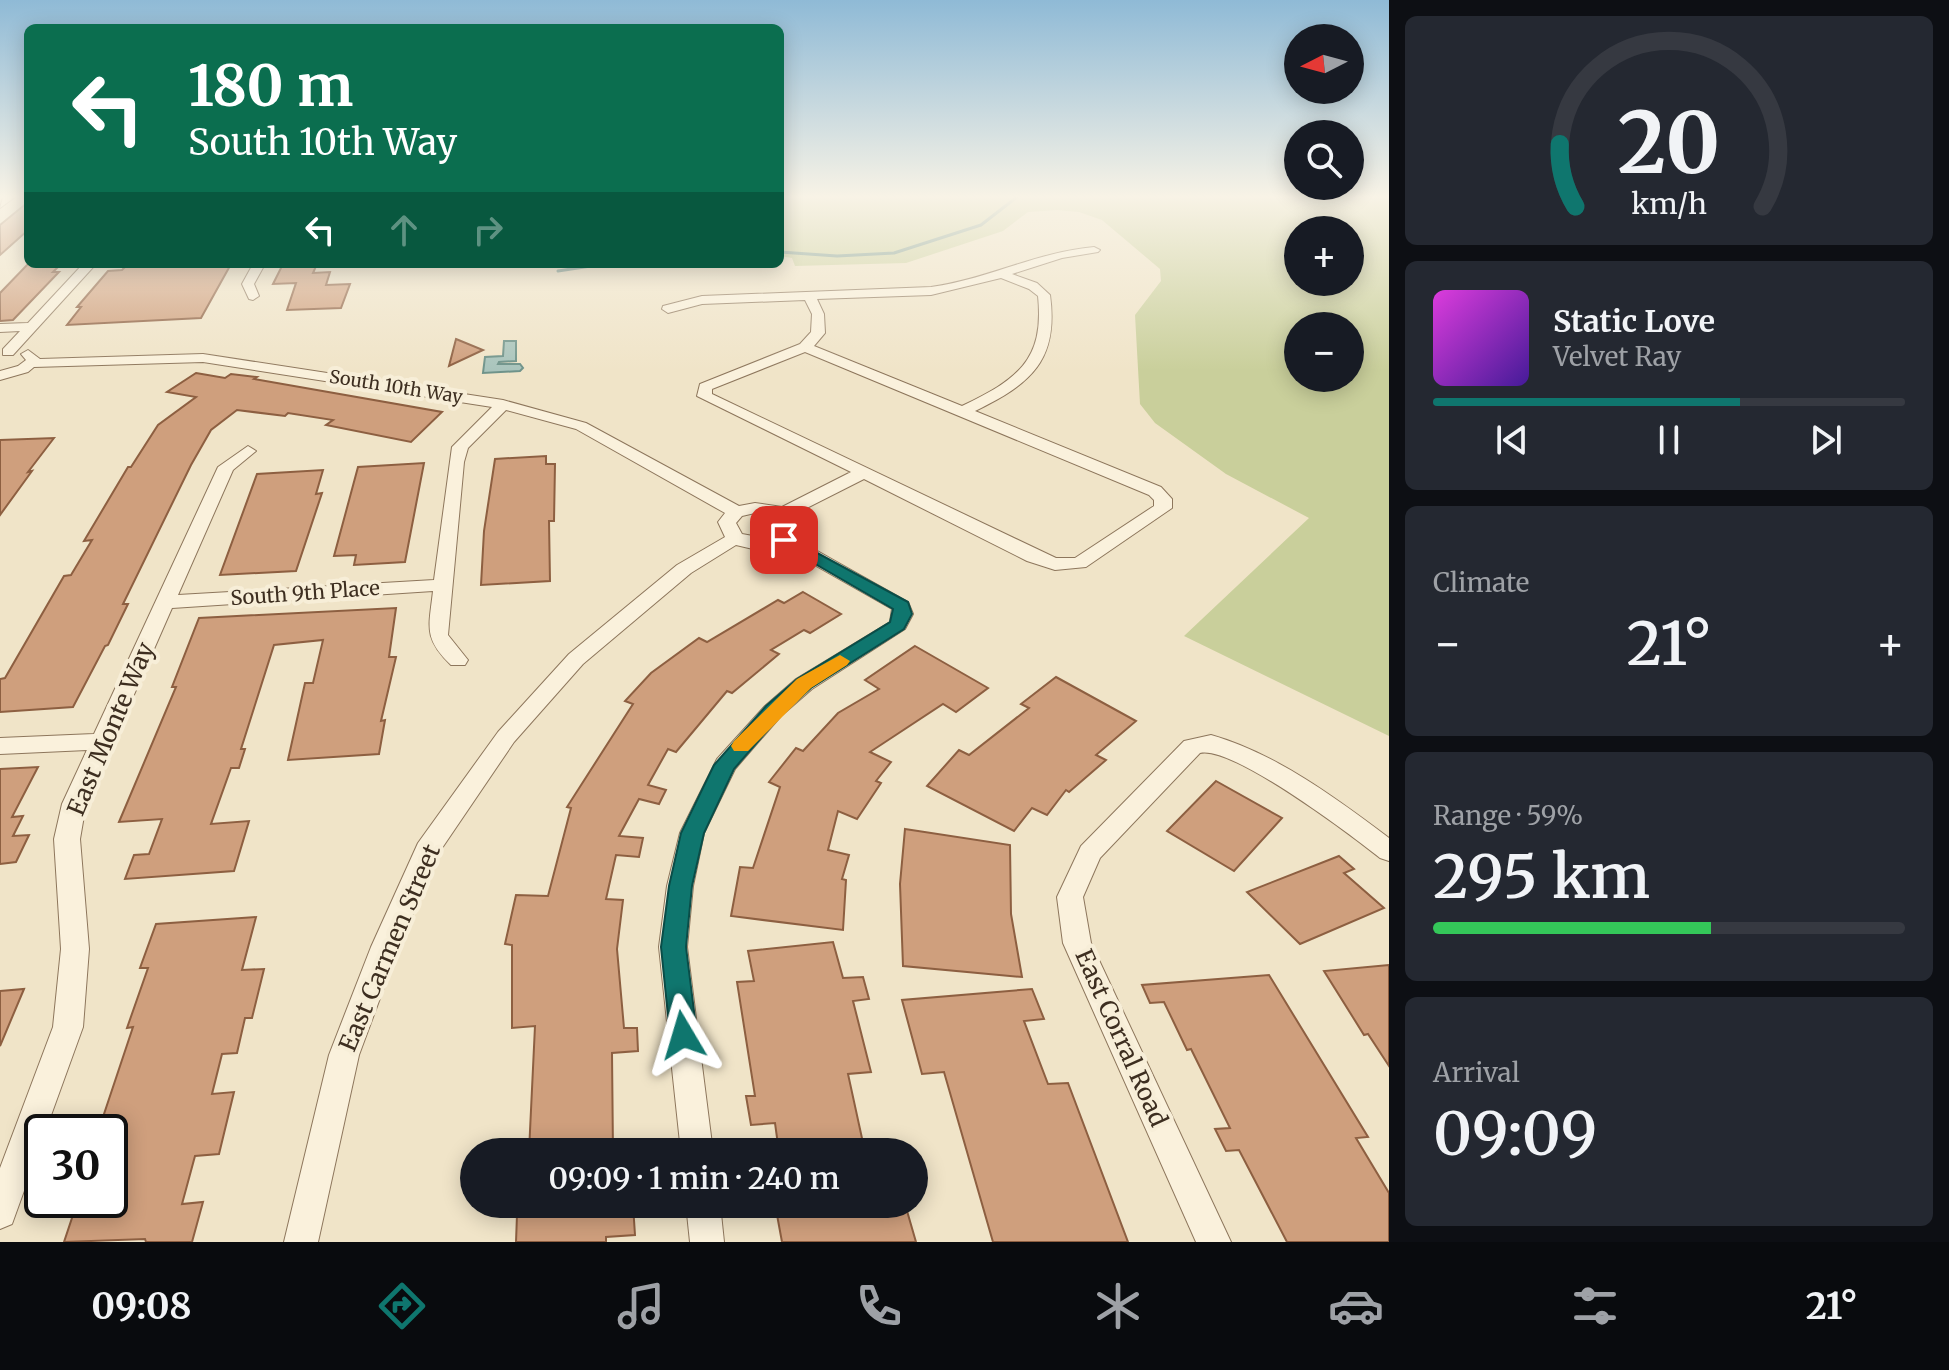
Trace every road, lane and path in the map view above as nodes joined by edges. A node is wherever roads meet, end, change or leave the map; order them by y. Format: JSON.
{"nodes":[{"id":1,"x":1054,"y":255,"type":"edge"},
{"id":2,"x":86,"y":268,"type":"edge"},
{"id":3,"x":257,"y":268,"type":"edge"},
{"id":4,"x":999,"y":273,"type":"junction"},
{"id":5,"x":253,"y":296,"type":"dead end"},
{"id":6,"x":809,"y":296,"type":"junction"},
{"id":7,"x":668,"y":309,"type":"dead end"},
{"id":8,"x":31,"y":327,"type":"junction"},
{"id":9,"x":0,"y":328,"type":"edge"},
{"id":10,"x":805,"y":347,"type":"junction"},
{"id":11,"x":4,"y":353,"type":"edge"},
{"id":12,"x":32,"y":363,"type":"junction"},
{"id":13,"x":0,"y":376,"type":"edge"},
{"id":14,"x":0,"y":391,"type":"edge"},
{"id":15,"x":503,"y":404,"type":"junction"},
{"id":16,"x":962,"y":412,"type":"junction"},
{"id":17,"x":248,"y":451,"type":"dead end"},
{"id":18,"x":864,"y":472,"type":"junction"},
{"id":19,"x":784,"y":513,"type":"junction"},
{"id":20,"x":736,"y":525,"type":"junction"},
{"id":21,"x":784,"y":540,"type":"junction"},
{"id":22,"x":443,"y":585,"type":"junction"},
{"id":23,"x":167,"y":602,"type":"junction"},
{"id":24,"x":458,"y":660,"type":"dead end"},
{"id":25,"x":102,"y":742,"type":"junction"},
{"id":26,"x":0,"y":746,"type":"edge"},
{"id":27,"x":1389,"y":851,"type":"edge"},
{"id":28,"x":695,"y":1138,"type":"edge"},
{"id":29,"x":0,"y":1212,"type":"edge"},
{"id":30,"x":704,"y":1218,"type":"edge"},
{"id":31,"x":301,"y":1242,"type":"edge"},
{"id":32,"x":707,"y":1242,"type":"edge"},
{"id":33,"x":1214,"y":1242,"type":"edge"}],
"edges":[{"from":1,"to":4,"type":"street"},
{"from":2,"to":8,"type":"street"},
{"from":3,"to":5,"type":"street"},
{"from":4,"to":6,"type":"street"},
{"from":4,"to":16,"type":"street"},
{"from":6,"to":7,"type":"street"},
{"from":6,"to":10,"type":"street"},
{"from":8,"to":9,"type":"street"},
{"from":8,"to":11,"type":"street"},
{"from":10,"to":16,"type":"street"},
{"from":10,"to":18,"type":"street"},
{"from":11,"to":12,"type":"street","name":"South 10th Way"},
{"from":12,"to":13,"type":"street","name":"South 10th Way"},
{"from":12,"to":15,"type":"street","name":"South 10th Way"},
{"from":13,"to":14,"type":"street"},
{"from":15,"to":20,"type":"street","name":"South 10th Way"},
{"from":15,"to":22,"type":"street"},
{"from":16,"to":18,"type":"street"},
{"from":17,"to":23,"type":"street","name":"East Monte Way"},
{"from":18,"to":19,"type":"street"},
{"from":19,"to":20,"type":"street"},
{"from":19,"to":21,"type":"street"},
{"from":20,"to":21,"type":"street"},
{"from":20,"to":31,"type":"street","name":"East Carmen Street"},
{"from":21,"to":28,"type":"street"},
{"from":22,"to":23,"type":"street","name":"South 9th Place"},
{"from":22,"to":24,"type":"street"},
{"from":23,"to":25,"type":"street","name":"East Monte Way"},
{"from":25,"to":26,"type":"street"},
{"from":25,"to":29,"type":"street","name":"East Monte Way"},
{"from":27,"to":33,"type":"street","name":"East Corral Road"},
{"from":30,"to":32,"type":"street"}]}
